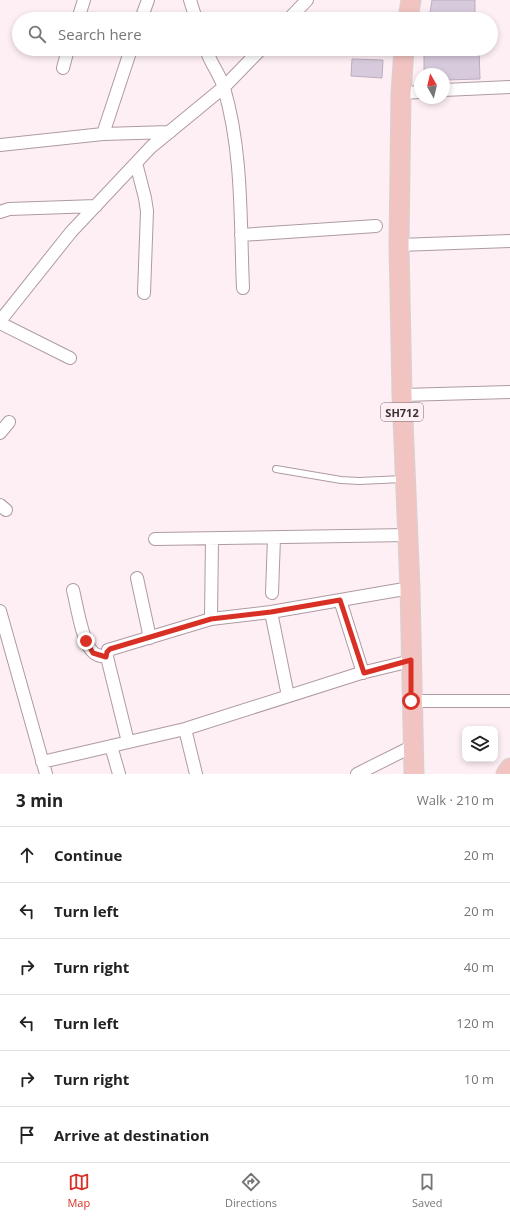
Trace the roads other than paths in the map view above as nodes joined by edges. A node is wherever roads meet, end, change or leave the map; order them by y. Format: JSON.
{"nodes":[{"id":1,"x":84,"y":0,"type":"edge"},
{"id":2,"x":148,"y":0,"type":"edge"},
{"id":3,"x":190,"y":0,"type":"edge"},
{"id":4,"x":307,"y":0,"type":"edge"},
{"id":5,"x":411,"y":0,"type":"edge"},
{"id":6,"x":80,"y":12,"type":"edge"},
{"id":7,"x":144,"y":12,"type":"edge"},
{"id":8,"x":194,"y":12,"type":"edge"},
{"id":9,"x":296,"y":12,"type":"edge"},
{"id":10,"x":409,"y":12,"type":"edge"},
{"id":11,"x":66,"y":56,"type":"edge"},
{"id":12,"x":129,"y":56,"type":"edge"},
{"id":13,"x":208,"y":56,"type":"edge"},
{"id":14,"x":254,"y":56,"type":"edge"},
{"id":15,"x":404,"y":56,"type":"edge"},
{"id":16,"x":63,"y":68,"type":"dead end"},
{"id":17,"x":224,"y":87,"type":"junction"},
{"id":18,"x":510,"y":87,"type":"edge"},
{"id":19,"x":450,"y":90,"type":"edge"},
{"id":20,"x":414,"y":92,"type":"edge"},
{"id":21,"x":401,"y":93,"type":"junction"},
{"id":22,"x":170,"y":132,"type":"junction"},
{"id":23,"x":103,"y":134,"type":"junction"},
{"id":24,"x":0,"y":145,"type":"edge"},
{"id":25,"x":136,"y":163,"type":"junction"},
{"id":26,"x":96,"y":206,"type":"junction"},
{"id":27,"x":0,"y":212,"type":"edge"},
{"id":28,"x":376,"y":226,"type":"dead end"},
{"id":29,"x":241,"y":236,"type":"junction"},
{"id":30,"x":510,"y":241,"type":"edge"},
{"id":31,"x":399,"y":245,"type":"junction"},
{"id":32,"x":243,"y":288,"type":"dead end"},
{"id":33,"x":144,"y":293,"type":"dead end"},
{"id":34,"x":0,"y":322,"type":"edge"},
{"id":35,"x":70,"y":358,"type":"dead end"},
{"id":36,"x":510,"y":392,"type":"edge"},
{"id":37,"x":402,"y":395,"type":"junction"},
{"id":38,"x":9,"y":422,"type":"dead end"},
{"id":39,"x":0,"y":432,"type":"edge"},
{"id":40,"x":276,"y":469,"type":"dead end"},
{"id":41,"x":404,"y":479,"type":"junction"},
{"id":42,"x":408,"y":535,"type":"junction"},
{"id":43,"x":212,"y":538,"type":"junction"},
{"id":44,"x":274,"y":538,"type":"junction"},
{"id":45,"x":155,"y":539,"type":"dead end"},
{"id":46,"x":138,"y":578,"type":"dead end"},
{"id":47,"x":410,"y":588,"type":"junction"},
{"id":48,"x":73,"y":590,"type":"dead end"},
{"id":49,"x":272,"y":593,"type":"dead end"},
{"id":50,"x":340,"y":600,"type":"junction"},
{"id":51,"x":0,"y":611,"type":"edge"},
{"id":52,"x":271,"y":612,"type":"junction"},
{"id":53,"x":211,"y":619,"type":"junction"},
{"id":54,"x":150,"y":638,"type":"junction"},
{"id":55,"x":4,"y":642,"type":"edge"},
{"id":56,"x":106,"y":657,"type":"junction"},
{"id":57,"x":411,"y":660,"type":"junction"},
{"id":58,"x":364,"y":673,"type":"junction"},
{"id":59,"x":288,"y":696,"type":"junction"},
{"id":60,"x":411,"y":701,"type":"junction"},
{"id":61,"x":510,"y":701,"type":"edge"},
{"id":62,"x":185,"y":729,"type":"junction"},
{"id":63,"x":128,"y":742,"type":"junction"},
{"id":64,"x":111,"y":746,"type":"junction"},
{"id":65,"x":413,"y":746,"type":"junction"},
{"id":66,"x":42,"y":762,"type":"junction"},
{"id":67,"x":510,"y":768,"type":"edge"},
{"id":68,"x":46,"y":774,"type":"edge"},
{"id":69,"x":119,"y":774,"type":"edge"},
{"id":70,"x":196,"y":774,"type":"edge"},
{"id":71,"x":357,"y":774,"type":"edge"},
{"id":72,"x":414,"y":774,"type":"edge"},
{"id":73,"x":506,"y":774,"type":"edge"}],
"edges":[{"from":1,"to":6,"type":"street"},
{"from":2,"to":7,"type":"street"},
{"from":3,"to":8,"type":"street"},
{"from":4,"to":9,"type":"street"},
{"from":5,"to":10,"type":"main road"},
{"from":11,"to":16,"type":"street"},
{"from":12,"to":23,"type":"street"},
{"from":13,"to":17,"type":"street"},
{"from":14,"to":17,"type":"street"},
{"from":15,"to":21,"type":"main road","number":"SH712"},
{"from":17,"to":22,"type":"street"},
{"from":17,"to":29,"type":"street"},
{"from":18,"to":19,"type":"street"},
{"from":20,"to":21,"type":"street"},
{"from":21,"to":31,"type":"main road","number":"SH712"},
{"from":22,"to":23,"type":"street"},
{"from":22,"to":25,"type":"street"},
{"from":23,"to":24,"type":"street"},
{"from":25,"to":26,"type":"street"},
{"from":25,"to":33,"type":"street"},
{"from":26,"to":27,"type":"street"},
{"from":26,"to":34,"type":"street"},
{"from":28,"to":29,"type":"street"},
{"from":29,"to":32,"type":"street"},
{"from":30,"to":31,"type":"street"},
{"from":31,"to":37,"type":"main road","number":"SH712"},
{"from":34,"to":35,"type":"street"},
{"from":36,"to":37,"type":"street"},
{"from":37,"to":41,"type":"main road","number":"SH712"},
{"from":38,"to":39,"type":"street"},
{"from":40,"to":41,"type":"lane"},
{"from":41,"to":42,"type":"main road","number":"SH712"},
{"from":42,"to":44,"type":"street"},
{"from":42,"to":47,"type":"main road","number":"SH712"},
{"from":43,"to":44,"type":"street"},
{"from":43,"to":45,"type":"street"},
{"from":43,"to":53,"type":"street"},
{"from":44,"to":49,"type":"street"},
{"from":46,"to":54,"type":"street"},
{"from":47,"to":50,"type":"street"},
{"from":47,"to":57,"type":"main road","number":"SH712"},
{"from":48,"to":56,"type":"street"},
{"from":50,"to":52,"type":"street"},
{"from":50,"to":58,"type":"street"},
{"from":51,"to":55,"type":"street"},
{"from":52,"to":53,"type":"street"},
{"from":52,"to":59,"type":"street"},
{"from":53,"to":54,"type":"street"},
{"from":54,"to":56,"type":"street"},
{"from":55,"to":66,"type":"street"},
{"from":56,"to":63,"type":"street"},
{"from":57,"to":58,"type":"street"},
{"from":57,"to":60,"type":"main road","number":"SH712"},
{"from":58,"to":59,"type":"street"},
{"from":59,"to":62,"type":"street"},
{"from":60,"to":61,"type":"street"},
{"from":60,"to":65,"type":"main road","number":"SH712"},
{"from":62,"to":63,"type":"street"},
{"from":62,"to":70,"type":"street"},
{"from":63,"to":64,"type":"street"},
{"from":64,"to":66,"type":"street"},
{"from":64,"to":69,"type":"street"},
{"from":65,"to":71,"type":"street"},
{"from":65,"to":72,"type":"main road","number":"SH712"},
{"from":66,"to":68,"type":"street"},
{"from":67,"to":73,"type":"main road"}]}
